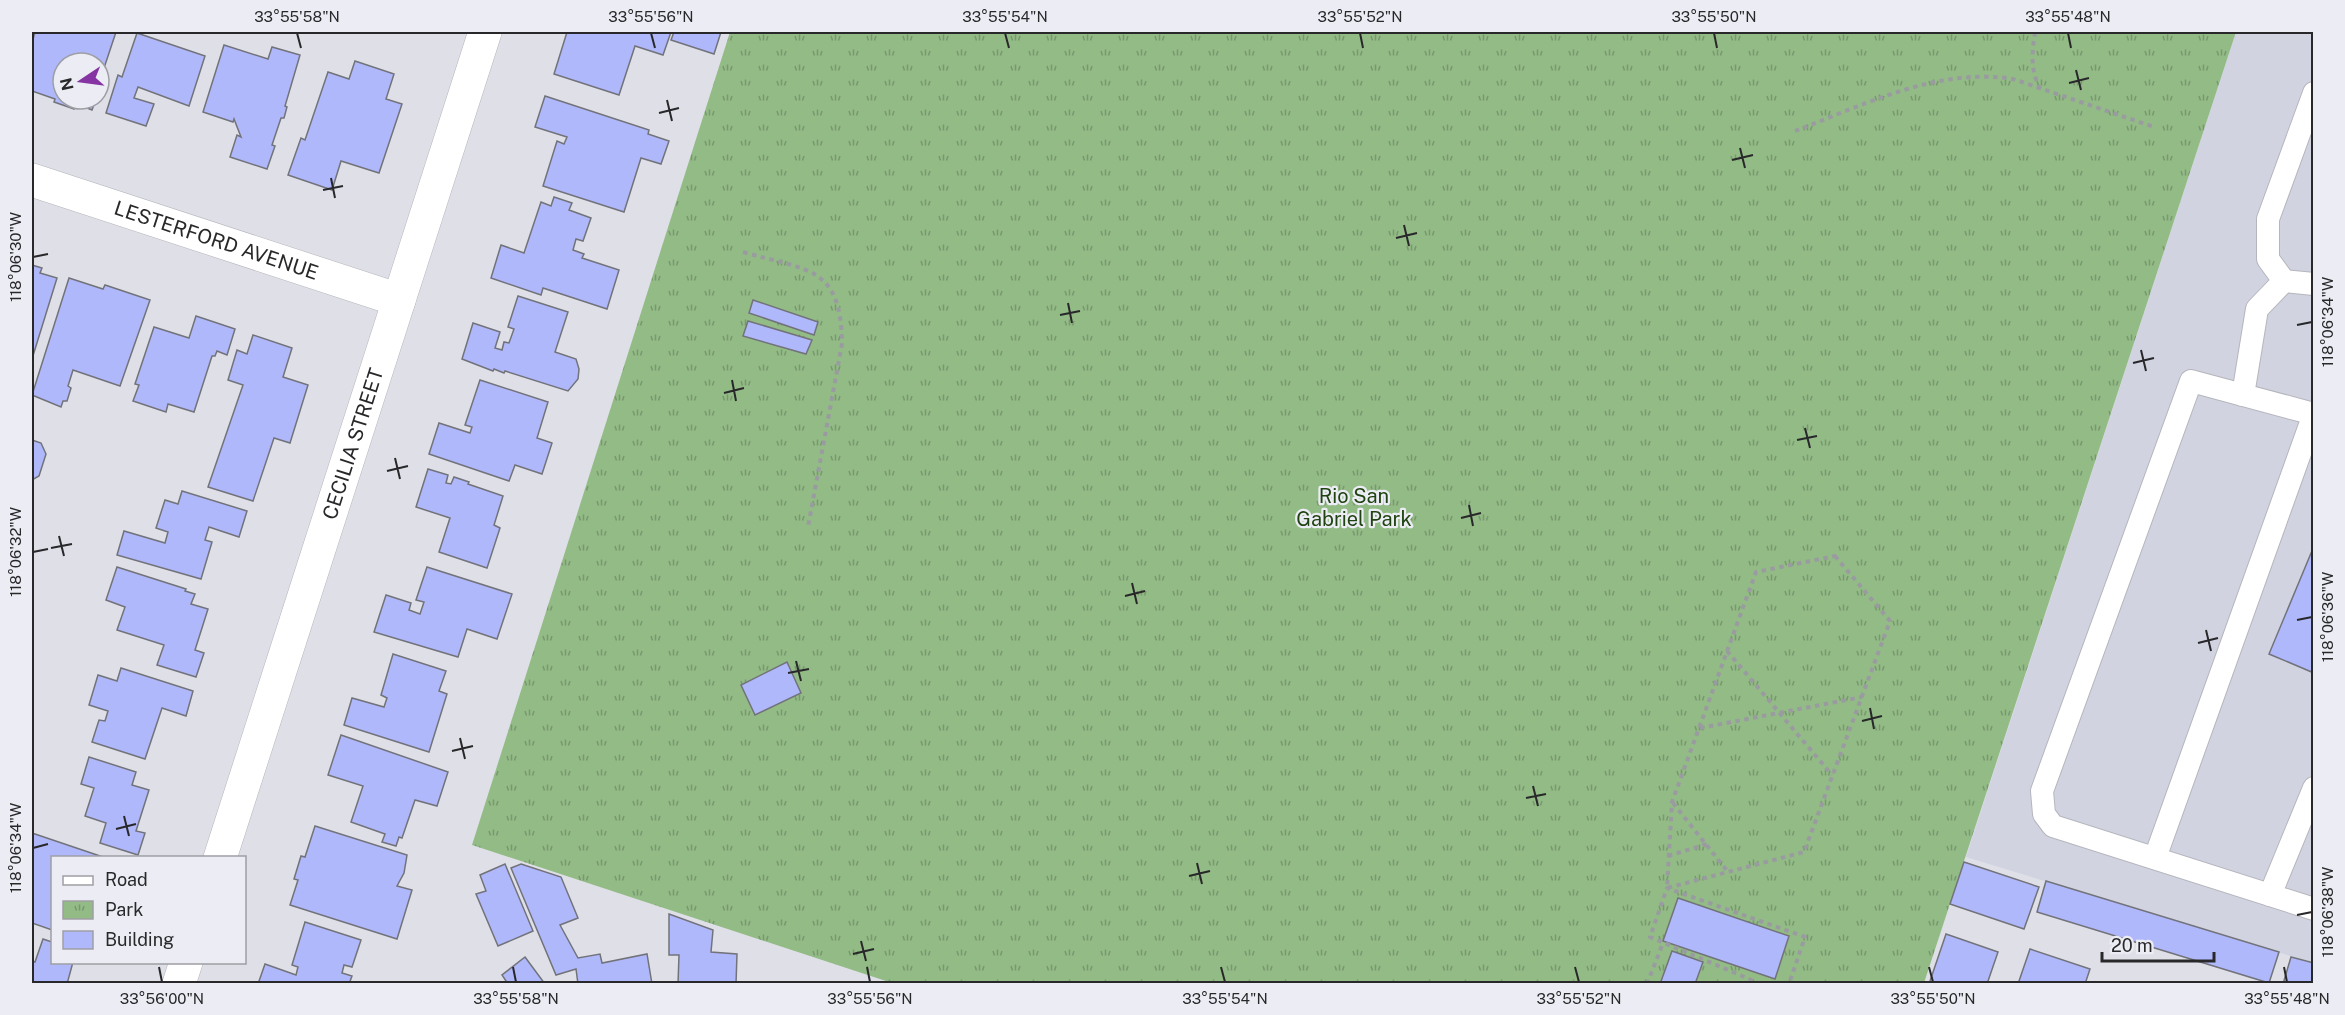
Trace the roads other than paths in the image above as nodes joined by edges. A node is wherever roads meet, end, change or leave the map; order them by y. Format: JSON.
{"nodes":[{"id":1,"x":485,"y":32,"type":"edge"},
{"id":2,"x":2313,"y":93,"type":"edge"},
{"id":3,"x":32,"y":180,"type":"edge"},
{"id":4,"x":2284,"y":281,"type":"junction"},
{"id":5,"x":2313,"y":284,"type":"edge"},
{"id":6,"x":399,"y":300,"type":"junction"},
{"id":7,"x":2243,"y":395,"type":"junction"},
{"id":8,"x":2313,"y":414,"type":"edge"},
{"id":9,"x":2313,"y":789,"type":"edge"},
{"id":10,"x":221,"y":856,"type":"edge"},
{"id":11,"x":2155,"y":858,"type":"junction"},
{"id":12,"x":2270,"y":895,"type":"junction"},
{"id":13,"x":2313,"y":909,"type":"edge"},
{"id":14,"x":186,"y":964,"type":"edge"},
{"id":15,"x":180,"y":984,"type":"edge"}],
"edges":[{"from":1,"to":6,"type":"street","name":"CECILIA STREET"},
{"from":2,"to":4,"type":"lane"},
{"from":3,"to":6,"type":"street","name":"LESTERFORD AVENUE"},
{"from":4,"to":5,"type":"lane"},
{"from":4,"to":7,"type":"lane"},
{"from":6,"to":10,"type":"street","name":"CECILIA STREET"},
{"from":7,"to":8,"type":"lane"},
{"from":7,"to":11,"type":"lane"},
{"from":8,"to":11,"type":"lane"},
{"from":9,"to":12,"type":"lane"},
{"from":11,"to":12,"type":"lane"},
{"from":12,"to":13,"type":"lane"},
{"from":14,"to":15,"type":"street"}]}
